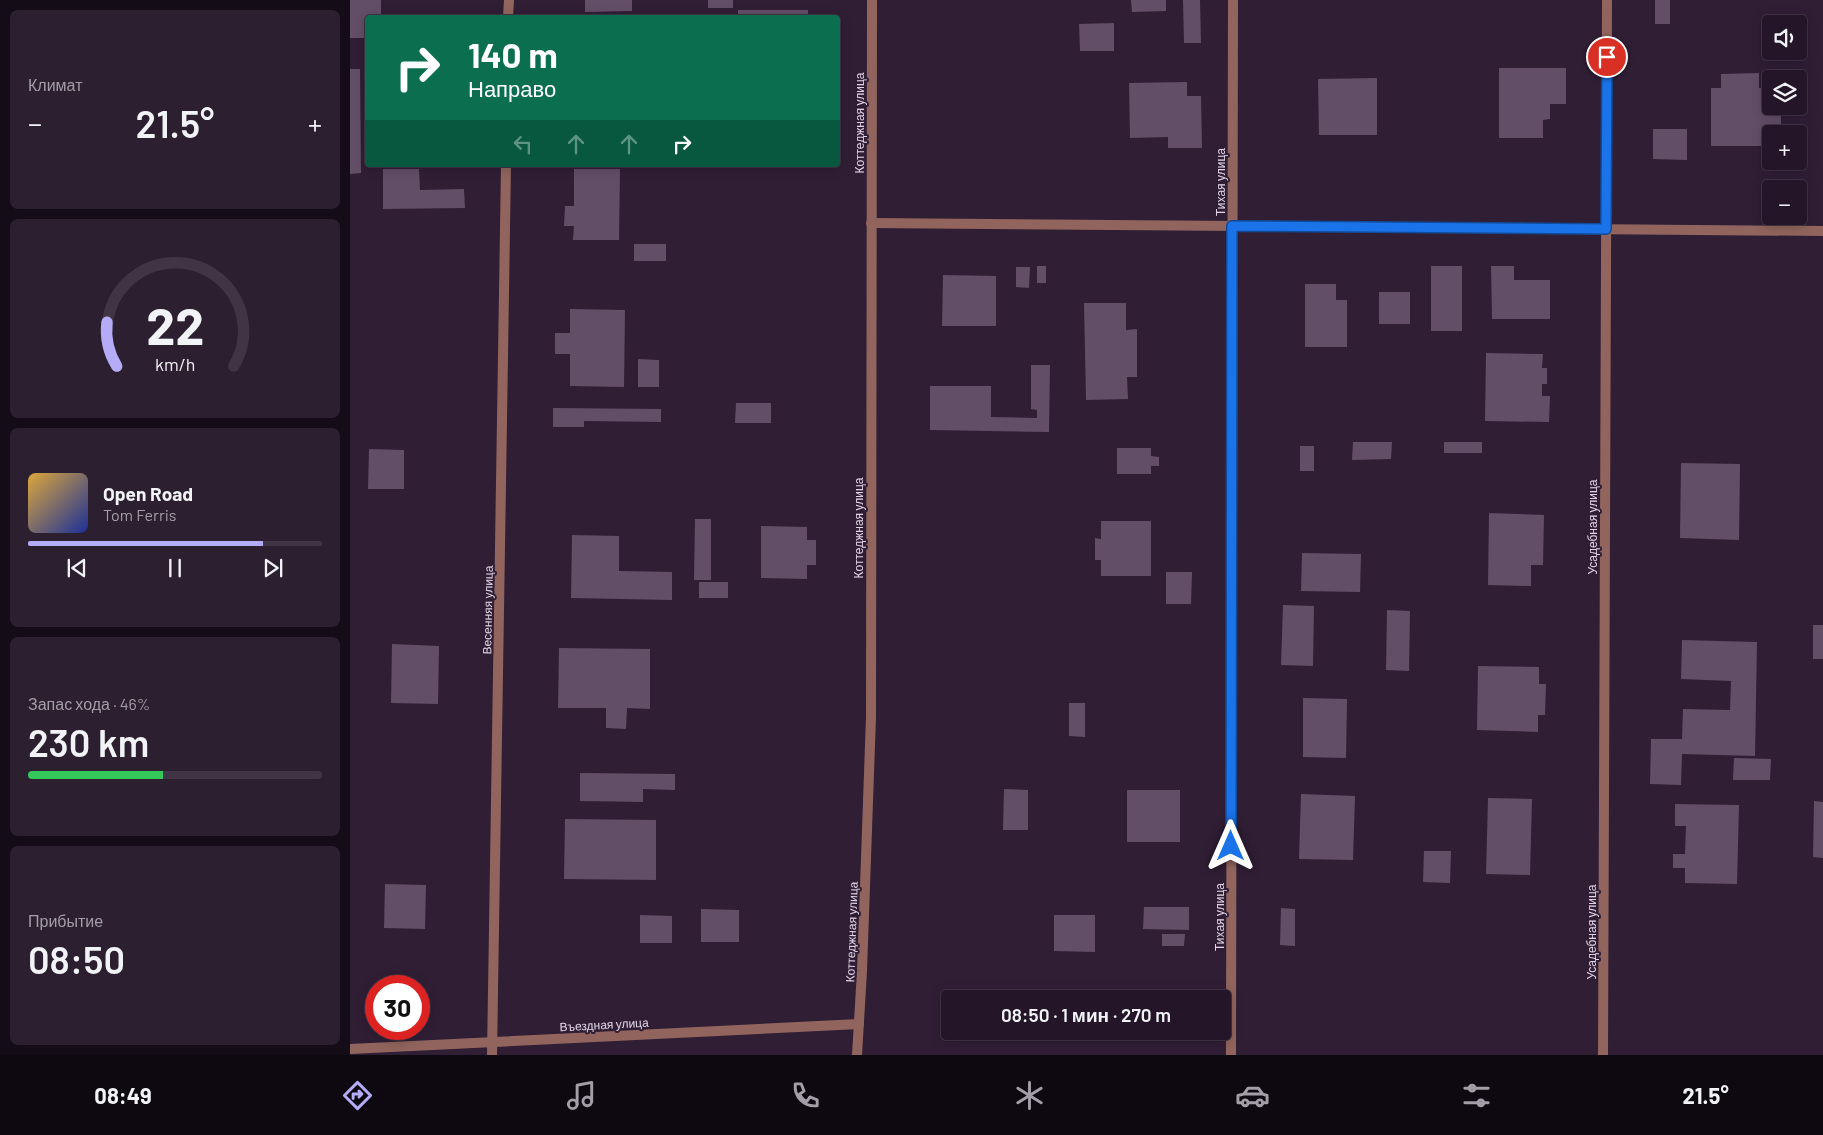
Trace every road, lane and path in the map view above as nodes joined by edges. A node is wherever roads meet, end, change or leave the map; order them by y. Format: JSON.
{"nodes":[{"id":1,"x":509,"y":0,"type":"edge"},
{"id":2,"x":872,"y":0,"type":"edge"},
{"id":3,"x":1233,"y":0,"type":"edge"},
{"id":4,"x":1607,"y":0,"type":"edge"},
{"id":5,"x":508,"y":15,"type":"edge"},
{"id":6,"x":506,"y":167,"type":"edge"},
{"id":7,"x":871,"y":223,"type":"junction"},
{"id":8,"x":1232,"y":226,"type":"junction"},
{"id":9,"x":1606,"y":229,"type":"junction"},
{"id":10,"x":1823,"y":231,"type":"edge"},
{"id":11,"x":859,"y":1024,"type":"junction"},
{"id":12,"x":492,"y":1042,"type":"junction"},
{"id":13,"x":350,"y":1049,"type":"edge"},
{"id":14,"x":492,"y":1055,"type":"edge"},
{"id":15,"x":857,"y":1055,"type":"edge"},
{"id":16,"x":1231,"y":1055,"type":"edge"},
{"id":17,"x":1602,"y":1055,"type":"edge"}],
"edges":[{"from":1,"to":5,"type":"street"},
{"from":2,"to":7,"type":"street","name":"Коттеджная улица"},
{"from":3,"to":8,"type":"street","name":"Тихая улица"},
{"from":4,"to":9,"type":"street","name":"Усадебная улица"},
{"from":6,"to":12,"type":"street","name":"Весенняя улица"},
{"from":7,"to":8,"type":"street"},
{"from":7,"to":11,"type":"street","name":"Коттеджная улица"},
{"from":8,"to":9,"type":"street"},
{"from":8,"to":16,"type":"street","name":"Тихая улица"},
{"from":9,"to":10,"type":"street"},
{"from":9,"to":17,"type":"street","name":"Усадебная улица"},
{"from":11,"to":12,"type":"street","name":"Въездная улица"},
{"from":11,"to":15,"type":"street","name":"Коттеджная улица"},
{"from":12,"to":13,"type":"street","name":"Въездная улица"},
{"from":12,"to":14,"type":"street","name":"Весенняя улица"}]}
